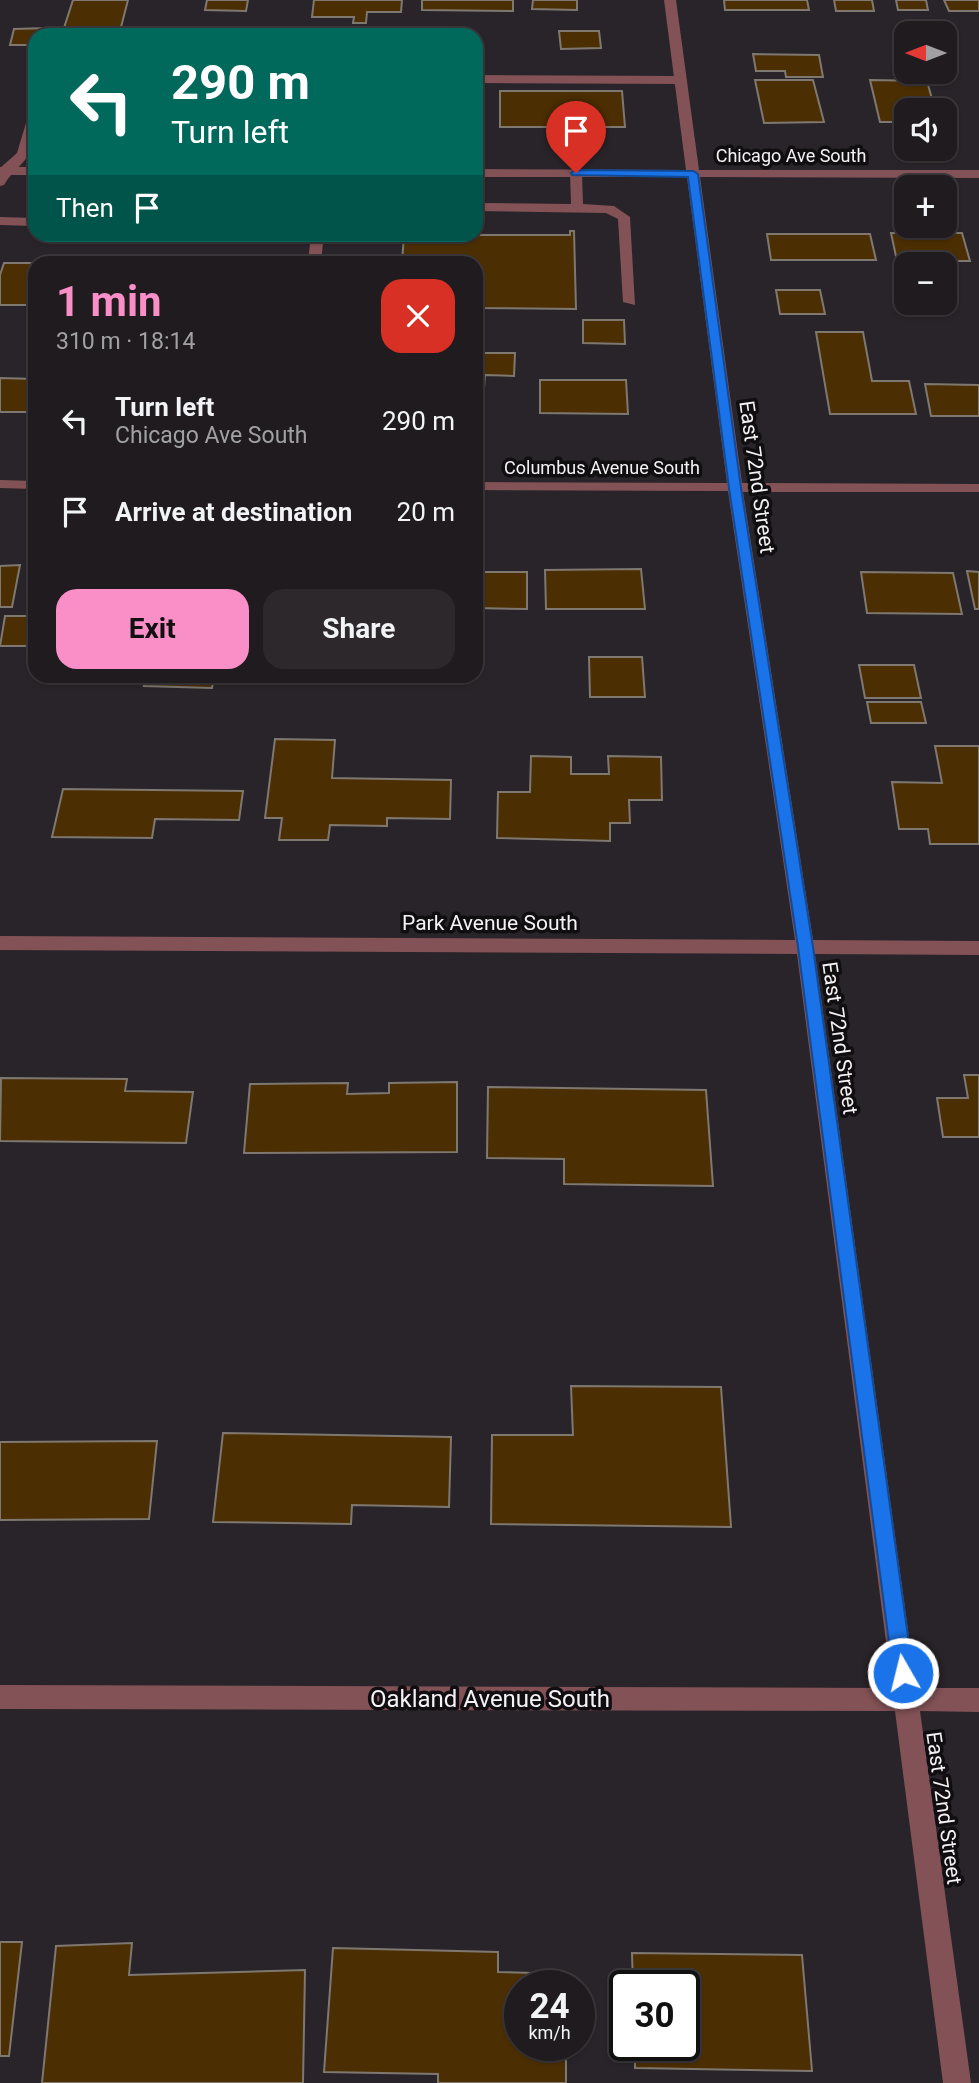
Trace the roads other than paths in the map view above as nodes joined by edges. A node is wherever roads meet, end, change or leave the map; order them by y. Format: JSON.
{"nodes":[{"id":1,"x":670,"y":0,"type":"edge"},
{"id":2,"x":483,"y":79,"type":"edge"},
{"id":3,"x":681,"y":80,"type":"junction"},
{"id":4,"x":28,"y":137,"type":"edge"},
{"id":5,"x":28,"y":172,"type":"edge"},
{"id":6,"x":483,"y":173,"type":"edge"},
{"id":7,"x":576,"y":173,"type":"junction"},
{"id":8,"x":693,"y":174,"type":"junction"},
{"id":9,"x":979,"y":174,"type":"edge"},
{"id":10,"x":1,"y":175,"type":"edge"},
{"id":11,"x":483,"y":207,"type":"edge"},
{"id":12,"x":577,"y":208,"type":"junction"},
{"id":13,"x":0,"y":221,"type":"edge"},
{"id":14,"x":28,"y":222,"type":"edge"},
{"id":15,"x":630,"y":302,"type":"dead end"},
{"id":16,"x":0,"y":484,"type":"edge"},
{"id":17,"x":28,"y":485,"type":"edge"},
{"id":18,"x":483,"y":486,"type":"edge"},
{"id":19,"x":735,"y":488,"type":"junction"},
{"id":20,"x":979,"y":488,"type":"edge"},
{"id":21,"x":0,"y":943,"type":"edge"},
{"id":22,"x":805,"y":947,"type":"junction"},
{"id":23,"x":979,"y":948,"type":"edge"},
{"id":24,"x":0,"y":1697,"type":"edge"},
{"id":25,"x":906,"y":1700,"type":"junction"},
{"id":26,"x":979,"y":1700,"type":"edge"},
{"id":27,"x":957,"y":2083,"type":"edge"}],
"edges":[{"from":1,"to":3,"type":"street","name":"East 72nd Street"},
{"from":2,"to":3,"type":"street"},
{"from":3,"to":8,"type":"street","name":"East 72nd Street"},
{"from":4,"to":10,"type":"street"},
{"from":5,"to":10,"type":"street"},
{"from":6,"to":7,"type":"street","name":"Chicago Ave South"},
{"from":7,"to":8,"type":"street","name":"Chicago Ave South"},
{"from":7,"to":12,"type":"street"},
{"from":8,"to":9,"type":"street","name":"Chicago Ave South"},
{"from":8,"to":19,"type":"street","name":"East 72nd Street"},
{"from":11,"to":12,"type":"street"},
{"from":12,"to":15,"type":"street"},
{"from":13,"to":14,"type":"street"},
{"from":16,"to":17,"type":"street"},
{"from":18,"to":19,"type":"street","name":"Columbus Avenue South"},
{"from":19,"to":20,"type":"street","name":"Columbus Avenue South"},
{"from":19,"to":22,"type":"street","name":"East 72nd Street"},
{"from":21,"to":22,"type":"street","name":"Park Avenue South"},
{"from":22,"to":23,"type":"street","name":"Park Avenue South"},
{"from":22,"to":25,"type":"street","name":"East 72nd Street"},
{"from":24,"to":25,"type":"street","name":"Oakland Avenue South"},
{"from":25,"to":26,"type":"street","name":"Oakland Avenue South"},
{"from":25,"to":27,"type":"street","name":"East 72nd Street"}]}
